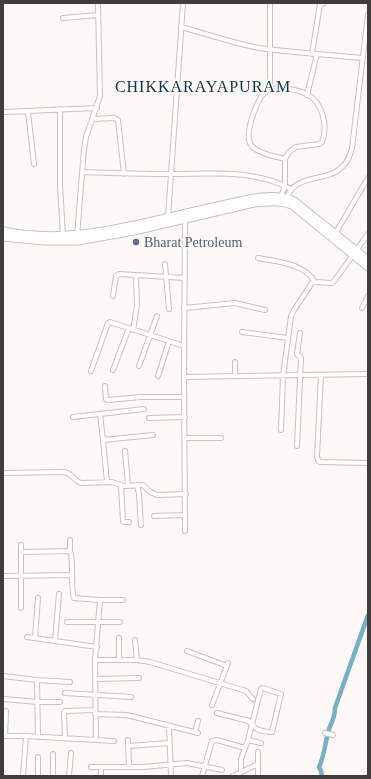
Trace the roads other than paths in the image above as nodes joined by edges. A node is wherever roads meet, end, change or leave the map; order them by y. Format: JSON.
{"nodes":[{"id":1,"x":98,"y":3,"type":"edge"},
{"id":2,"x":183,"y":3,"type":"edge"},
{"id":3,"x":270,"y":3,"type":"edge"},
{"id":4,"x":324,"y":3,"type":"edge"},
{"id":5,"x":368,"y":14,"type":"edge"},
{"id":6,"x":98,"y":15,"type":"junction"},
{"id":7,"x":63,"y":18,"type":"dead end"},
{"id":8,"x":181,"y":27,"type":"junction"},
{"id":9,"x":367,"y":32,"type":"edge"},
{"id":10,"x":269,"y":49,"type":"junction"},
{"id":11,"x":312,"y":54,"type":"junction"},
{"id":12,"x":317,"y":54,"type":"junction"},
{"id":13,"x":362,"y":58,"type":"junction"},
{"id":14,"x":270,"y":88,"type":"junction"},
{"id":15,"x":307,"y":95,"type":"junction"},
{"id":16,"x":97,"y":108,"type":"junction"},
{"id":17,"x":60,"y":109,"type":"junction"},
{"id":18,"x":3,"y":112,"type":"edge"},
{"id":19,"x":28,"y":112,"type":"junction"},
{"id":20,"x":93,"y":119,"type":"junction"},
{"id":21,"x":286,"y":159,"type":"junction"},
{"id":22,"x":34,"y":164,"type":"dead end"},
{"id":23,"x":82,"y":172,"type":"junction"},
{"id":24,"x":124,"y":174,"type":"junction"},
{"id":25,"x":170,"y":174,"type":"junction"},
{"id":26,"x":368,"y":178,"type":"edge"},
{"id":27,"x":285,"y":186,"type":"junction"},
{"id":28,"x":291,"y":189,"type":"junction"},
{"id":29,"x":283,"y":200,"type":"junction"},
{"id":30,"x":168,"y":217,"type":"junction"},
{"id":31,"x":185,"y":217,"type":"junction"},
{"id":32,"x":3,"y":231,"type":"edge"},
{"id":33,"x":368,"y":234,"type":"edge"},
{"id":34,"x":63,"y":236,"type":"junction"},
{"id":35,"x":334,"y":236,"type":"junction"},
{"id":36,"x":3,"y":237,"type":"edge"},
{"id":37,"x":78,"y":238,"type":"junction"},
{"id":38,"x":355,"y":252,"type":"junction"},
{"id":39,"x":258,"y":258,"type":"dead end"},
{"id":40,"x":368,"y":260,"type":"edge"},
{"id":41,"x":165,"y":264,"type":"dead end"},
{"id":42,"x":368,"y":267,"type":"edge"},
{"id":43,"x":136,"y":275,"type":"junction"},
{"id":44,"x":166,"y":276,"type":"junction"},
{"id":45,"x":185,"y":278,"type":"junction"},
{"id":46,"x":315,"y":282,"type":"junction"},
{"id":47,"x":114,"y":296,"type":"dead end"},
{"id":48,"x":368,"y":296,"type":"edge"},
{"id":49,"x":184,"y":308,"type":"junction"},
{"id":50,"x":362,"y":308,"type":"dead end"},
{"id":51,"x":169,"y":309,"type":"dead end"},
{"id":52,"x":266,"y":310,"type":"dead end"},
{"id":53,"x":157,"y":316,"type":"dead end"},
{"id":54,"x":131,"y":329,"type":"junction"},
{"id":55,"x":242,"y":332,"type":"dead end"},
{"id":56,"x":300,"y":333,"type":"dead end"},
{"id":57,"x":150,"y":335,"type":"junction"},
{"id":58,"x":288,"y":338,"type":"junction"},
{"id":59,"x":169,"y":341,"type":"junction"},
{"id":60,"x":184,"y":346,"type":"junction"},
{"id":61,"x":236,"y":362,"type":"dead end"},
{"id":62,"x":139,"y":366,"type":"dead end"},
{"id":63,"x":113,"y":370,"type":"dead end"},
{"id":64,"x":91,"y":371,"type":"dead end"},
{"id":65,"x":368,"y":374,"type":"edge"},
{"id":66,"x":321,"y":375,"type":"junction"},
{"id":67,"x":158,"y":376,"type":"dead end"},
{"id":68,"x":235,"y":376,"type":"junction"},
{"id":69,"x":283,"y":376,"type":"junction"},
{"id":70,"x":300,"y":376,"type":"junction"},
{"id":71,"x":184,"y":377,"type":"junction"},
{"id":72,"x":105,"y":386,"type":"dead end"},
{"id":73,"x":184,"y":397,"type":"junction"},
{"id":74,"x":144,"y":409,"type":"dead end"},
{"id":75,"x":100,"y":414,"type":"junction"},
{"id":76,"x":73,"y":417,"type":"dead end"},
{"id":77,"x":185,"y":417,"type":"junction"},
{"id":78,"x":149,"y":418,"type":"dead end"},
{"id":79,"x":281,"y":430,"type":"dead end"},
{"id":80,"x":152,"y":435,"type":"dead end"},
{"id":81,"x":185,"y":438,"type":"junction"},
{"id":82,"x":221,"y":438,"type":"dead end"},
{"id":83,"x":103,"y":440,"type":"junction"},
{"id":84,"x":297,"y":446,"type":"dead end"},
{"id":85,"x":125,"y":451,"type":"dead end"},
{"id":86,"x":368,"y":462,"type":"edge"},
{"id":87,"x":3,"y":473,"type":"edge"},
{"id":88,"x":107,"y":482,"type":"junction"},
{"id":89,"x":121,"y":485,"type":"junction"},
{"id":90,"x":137,"y":485,"type":"junction"},
{"id":91,"x":128,"y":486,"type":"junction"},
{"id":92,"x":186,"y":494,"type":"junction"},
{"id":93,"x":186,"y":515,"type":"junction"},
{"id":94,"x":154,"y":516,"type":"dead end"},
{"id":95,"x":129,"y":522,"type":"dead end"},
{"id":96,"x":141,"y":525,"type":"dead end"},
{"id":97,"x":185,"y":531,"type":"dead end"},
{"id":98,"x":70,"y":540,"type":"dead end"},
{"id":99,"x":21,"y":545,"type":"dead end"},
{"id":100,"x":70,"y":551,"type":"junction"},
{"id":101,"x":22,"y":552,"type":"junction"},
{"id":102,"x":71,"y":575,"type":"junction"},
{"id":103,"x":3,"y":576,"type":"edge"},
{"id":104,"x":22,"y":576,"type":"junction"},
{"id":105,"x":58,"y":594,"type":"dead end"},
{"id":106,"x":38,"y":598,"type":"dead end"},
{"id":107,"x":100,"y":600,"type":"junction"},
{"id":108,"x":123,"y":600,"type":"dead end"},
{"id":109,"x":21,"y":608,"type":"dead end"},
{"id":110,"x":67,"y":622,"type":"dead end"},
{"id":111,"x":120,"y":622,"type":"dead end"},
{"id":112,"x":99,"y":623,"type":"junction"},
{"id":113,"x":27,"y":637,"type":"dead end"},
{"id":114,"x":35,"y":638,"type":"junction"},
{"id":115,"x":119,"y":638,"type":"dead end"},
{"id":116,"x":135,"y":640,"type":"dead end"},
{"id":117,"x":55,"y":641,"type":"junction"},
{"id":118,"x":97,"y":647,"type":"junction"},
{"id":119,"x":187,"y":652,"type":"dead end"},
{"id":120,"x":95,"y":660,"type":"junction"},
{"id":121,"x":119,"y":660,"type":"junction"},
{"id":122,"x":137,"y":660,"type":"junction"},
{"id":123,"x":3,"y":676,"type":"edge"},
{"id":124,"x":139,"y":678,"type":"dead end"},
{"id":125,"x":95,"y":679,"type":"junction"},
{"id":126,"x":37,"y":680,"type":"junction"},
{"id":127,"x":70,"y":682,"type":"dead end"},
{"id":128,"x":220,"y":684,"type":"junction"},
{"id":129,"x":65,"y":693,"type":"dead end"},
{"id":130,"x":95,"y":695,"type":"junction"},
{"id":131,"x":131,"y":697,"type":"dead end"},
{"id":132,"x":4,"y":699,"type":"dead end"},
{"id":133,"x":253,"y":699,"type":"dead end"},
{"id":134,"x":38,"y":702,"type":"junction"},
{"id":135,"x":60,"y":702,"type":"dead end"},
{"id":136,"x":212,"y":705,"type":"dead end"},
{"id":137,"x":6,"y":711,"type":"dead end"},
{"id":138,"x":95,"y":712,"type":"junction"},
{"id":139,"x":217,"y":713,"type":"dead end"},
{"id":140,"x":198,"y":721,"type":"dead end"},
{"id":141,"x":168,"y":726,"type":"junction"},
{"id":142,"x":252,"y":726,"type":"junction"},
{"id":143,"x":325,"y":733,"type":"dead end"},
{"id":144,"x":333,"y":735,"type":"dead end"},
{"id":145,"x":4,"y":736,"type":"edge"},
{"id":146,"x":26,"y":736,"type":"junction"},
{"id":147,"x":38,"y":737,"type":"junction"},
{"id":148,"x":65,"y":738,"type":"junction"},
{"id":149,"x":96,"y":740,"type":"junction"},
{"id":150,"x":128,"y":740,"type":"dead end"},
{"id":151,"x":248,"y":740,"type":"junction"},
{"id":152,"x":114,"y":741,"type":"dead end"},
{"id":153,"x":169,"y":743,"type":"junction"},
{"id":154,"x":261,"y":743,"type":"dead end"},
{"id":155,"x":129,"y":746,"type":"junction"},
{"id":156,"x":245,"y":748,"type":"junction"},
{"id":157,"x":258,"y":752,"type":"dead end"},
{"id":158,"x":70,"y":753,"type":"dead end"},
{"id":159,"x":53,"y":754,"type":"dead end"},
{"id":160,"x":38,"y":757,"type":"dead end"},
{"id":161,"x":170,"y":764,"type":"junction"},
{"id":162,"x":258,"y":764,"type":"junction"},
{"id":163,"x":205,"y":766,"type":"junction"},
{"id":164,"x":91,"y":767,"type":"dead end"},
{"id":165,"x":129,"y":767,"type":"junction"},
{"id":166,"x":101,"y":768,"type":"junction"},
{"id":167,"x":222,"y":770,"type":"dead end"},
{"id":168,"x":241,"y":772,"type":"junction"},
{"id":169,"x":23,"y":776,"type":"edge"},
{"id":170,"x":38,"y":776,"type":"edge"},
{"id":171,"x":52,"y":776,"type":"edge"},
{"id":172,"x":69,"y":776,"type":"edge"},
{"id":173,"x":100,"y":776,"type":"edge"},
{"id":174,"x":171,"y":776,"type":"edge"},
{"id":175,"x":202,"y":776,"type":"edge"},
{"id":176,"x":233,"y":776,"type":"edge"},
{"id":177,"x":258,"y":776,"type":"edge"}],
"edges":[{"from":1,"to":6,"type":"street"},
{"from":2,"to":8,"type":"street"},
{"from":3,"to":10,"type":"street"},
{"from":4,"to":11,"type":"street"},
{"from":5,"to":9,"type":"street"},
{"from":6,"to":7,"type":"street"},
{"from":6,"to":16,"type":"street"},
{"from":8,"to":10,"type":"street"},
{"from":8,"to":25,"type":"street"},
{"from":9,"to":13,"type":"street"},
{"from":10,"to":11,"type":"street"},
{"from":10,"to":14,"type":"street"},
{"from":11,"to":12,"type":"street"},
{"from":12,"to":13,"type":"street"},
{"from":12,"to":15,"type":"street"},
{"from":13,"to":28,"type":"street"},
{"from":14,"to":15,"type":"street"},
{"from":14,"to":21,"type":"street"},
{"from":15,"to":21,"type":"street"},
{"from":16,"to":17,"type":"street"},
{"from":16,"to":20,"type":"street"},
{"from":17,"to":19,"type":"street"},
{"from":17,"to":34,"type":"street"},
{"from":18,"to":19,"type":"street"},
{"from":19,"to":22,"type":"street"},
{"from":20,"to":23,"type":"street"},
{"from":20,"to":24,"type":"street"},
{"from":21,"to":27,"type":"street"},
{"from":23,"to":24,"type":"street"},
{"from":23,"to":37,"type":"street"},
{"from":24,"to":25,"type":"street"},
{"from":25,"to":27,"type":"street"},
{"from":25,"to":30,"type":"street"},
{"from":26,"to":35,"type":"street"},
{"from":27,"to":28,"type":"street"},
{"from":27,"to":29,"type":"street"},
{"from":28,"to":29,"type":"street"},
{"from":29,"to":31,"type":"main road"},
{"from":29,"to":35,"type":"main road"},
{"from":30,"to":31,"type":"main road"},
{"from":30,"to":37,"type":"main road"},
{"from":31,"to":37,"type":"main road"},
{"from":31,"to":45,"type":"street"},
{"from":32,"to":34,"type":"main road"},
{"from":33,"to":38,"type":"street"},
{"from":34,"to":37,"type":"main road"},
{"from":35,"to":38,"type":"main road"},
{"from":36,"to":37,"type":"main road"},
{"from":38,"to":40,"type":"main road"},
{"from":38,"to":42,"type":"main road"},
{"from":38,"to":46,"type":"street"},
{"from":39,"to":46,"type":"street"},
{"from":41,"to":44,"type":"street"},
{"from":43,"to":44,"type":"street"},
{"from":43,"to":47,"type":"street"},
{"from":43,"to":54,"type":"street"},
{"from":44,"to":45,"type":"street"},
{"from":44,"to":51,"type":"street"},
{"from":45,"to":49,"type":"street"},
{"from":46,"to":58,"type":"street"},
{"from":48,"to":50,"type":"street"},
{"from":49,"to":52,"type":"street"},
{"from":49,"to":60,"type":"street"},
{"from":53,"to":57,"type":"street"},
{"from":54,"to":57,"type":"street"},
{"from":54,"to":63,"type":"street"},
{"from":54,"to":64,"type":"street"},
{"from":55,"to":58,"type":"street"},
{"from":56,"to":70,"type":"street"},
{"from":57,"to":59,"type":"street"},
{"from":57,"to":62,"type":"street"},
{"from":58,"to":69,"type":"street"},
{"from":59,"to":60,"type":"street"},
{"from":59,"to":67,"type":"street"},
{"from":60,"to":71,"type":"street"},
{"from":61,"to":68,"type":"street"},
{"from":65,"to":66,"type":"street"},
{"from":66,"to":70,"type":"street"},
{"from":66,"to":86,"type":"street"},
{"from":68,"to":69,"type":"street"},
{"from":68,"to":71,"type":"street"},
{"from":69,"to":70,"type":"street"},
{"from":69,"to":79,"type":"street"},
{"from":70,"to":84,"type":"street"},
{"from":71,"to":73,"type":"street"},
{"from":72,"to":73,"type":"street"},
{"from":73,"to":77,"type":"street"},
{"from":74,"to":75,"type":"street"},
{"from":75,"to":76,"type":"street"},
{"from":75,"to":83,"type":"street"},
{"from":77,"to":78,"type":"street"},
{"from":77,"to":81,"type":"street"},
{"from":80,"to":83,"type":"street"},
{"from":81,"to":82,"type":"street"},
{"from":81,"to":92,"type":"street"},
{"from":83,"to":88,"type":"street"},
{"from":85,"to":91,"type":"street"},
{"from":87,"to":88,"type":"street"},
{"from":88,"to":89,"type":"street"},
{"from":89,"to":91,"type":"street"},
{"from":89,"to":95,"type":"street"},
{"from":90,"to":91,"type":"street"},
{"from":90,"to":92,"type":"street"},
{"from":90,"to":96,"type":"street"},
{"from":92,"to":93,"type":"street"},
{"from":93,"to":94,"type":"street"},
{"from":93,"to":97,"type":"street"},
{"from":98,"to":100,"type":"street"},
{"from":99,"to":101,"type":"street"},
{"from":100,"to":101,"type":"street"},
{"from":100,"to":102,"type":"street"},
{"from":101,"to":104,"type":"street"},
{"from":102,"to":104,"type":"street"},
{"from":102,"to":107,"type":"street"},
{"from":103,"to":104,"type":"street"},
{"from":104,"to":109,"type":"street"},
{"from":105,"to":117,"type":"street"},
{"from":106,"to":114,"type":"street"},
{"from":107,"to":108,"type":"street"},
{"from":107,"to":112,"type":"street"},
{"from":110,"to":112,"type":"street"},
{"from":111,"to":112,"type":"street"},
{"from":112,"to":118,"type":"street"},
{"from":113,"to":114,"type":"street"},
{"from":114,"to":117,"type":"street"},
{"from":115,"to":121,"type":"street"},
{"from":116,"to":122,"type":"street"},
{"from":117,"to":118,"type":"street"},
{"from":118,"to":120,"type":"street"},
{"from":119,"to":128,"type":"street"},
{"from":120,"to":121,"type":"street"},
{"from":120,"to":125,"type":"street"},
{"from":121,"to":122,"type":"street"},
{"from":122,"to":128,"type":"street"},
{"from":123,"to":126,"type":"street"},
{"from":124,"to":125,"type":"street"},
{"from":125,"to":130,"type":"street"},
{"from":126,"to":127,"type":"street"},
{"from":126,"to":134,"type":"street"},
{"from":128,"to":133,"type":"street"},
{"from":128,"to":136,"type":"street"},
{"from":129,"to":130,"type":"street"},
{"from":130,"to":131,"type":"street"},
{"from":130,"to":138,"type":"street"},
{"from":132,"to":134,"type":"street"},
{"from":134,"to":135,"type":"street"},
{"from":134,"to":147,"type":"street"},
{"from":137,"to":145,"type":"street"},
{"from":138,"to":141,"type":"street"},
{"from":138,"to":148,"type":"street"},
{"from":138,"to":149,"type":"street"},
{"from":139,"to":142,"type":"street"},
{"from":140,"to":141,"type":"street"},
{"from":141,"to":153,"type":"street"},
{"from":142,"to":142,"type":"street"},
{"from":142,"to":151,"type":"street"},
{"from":143,"to":144,"type":"street"},
{"from":145,"to":146,"type":"street"},
{"from":146,"to":147,"type":"street"},
{"from":146,"to":169,"type":"street"},
{"from":147,"to":148,"type":"street"},
{"from":148,"to":149,"type":"street"},
{"from":149,"to":152,"type":"street"},
{"from":150,"to":155,"type":"street"},
{"from":151,"to":154,"type":"street"},
{"from":151,"to":156,"type":"street"},
{"from":153,"to":155,"type":"street"},
{"from":153,"to":161,"type":"street"},
{"from":155,"to":165,"type":"street"},
{"from":156,"to":163,"type":"street"},
{"from":156,"to":168,"type":"street"},
{"from":157,"to":162,"type":"street"},
{"from":158,"to":172,"type":"street"},
{"from":159,"to":171,"type":"street"},
{"from":160,"to":170,"type":"street"},
{"from":161,"to":163,"type":"street"},
{"from":161,"to":165,"type":"street"},
{"from":161,"to":174,"type":"street"},
{"from":162,"to":168,"type":"street"},
{"from":162,"to":177,"type":"street"},
{"from":163,"to":167,"type":"street"},
{"from":163,"to":175,"type":"street"},
{"from":164,"to":166,"type":"street"},
{"from":165,"to":166,"type":"street"},
{"from":166,"to":173,"type":"street"},
{"from":168,"to":176,"type":"street"}]}
